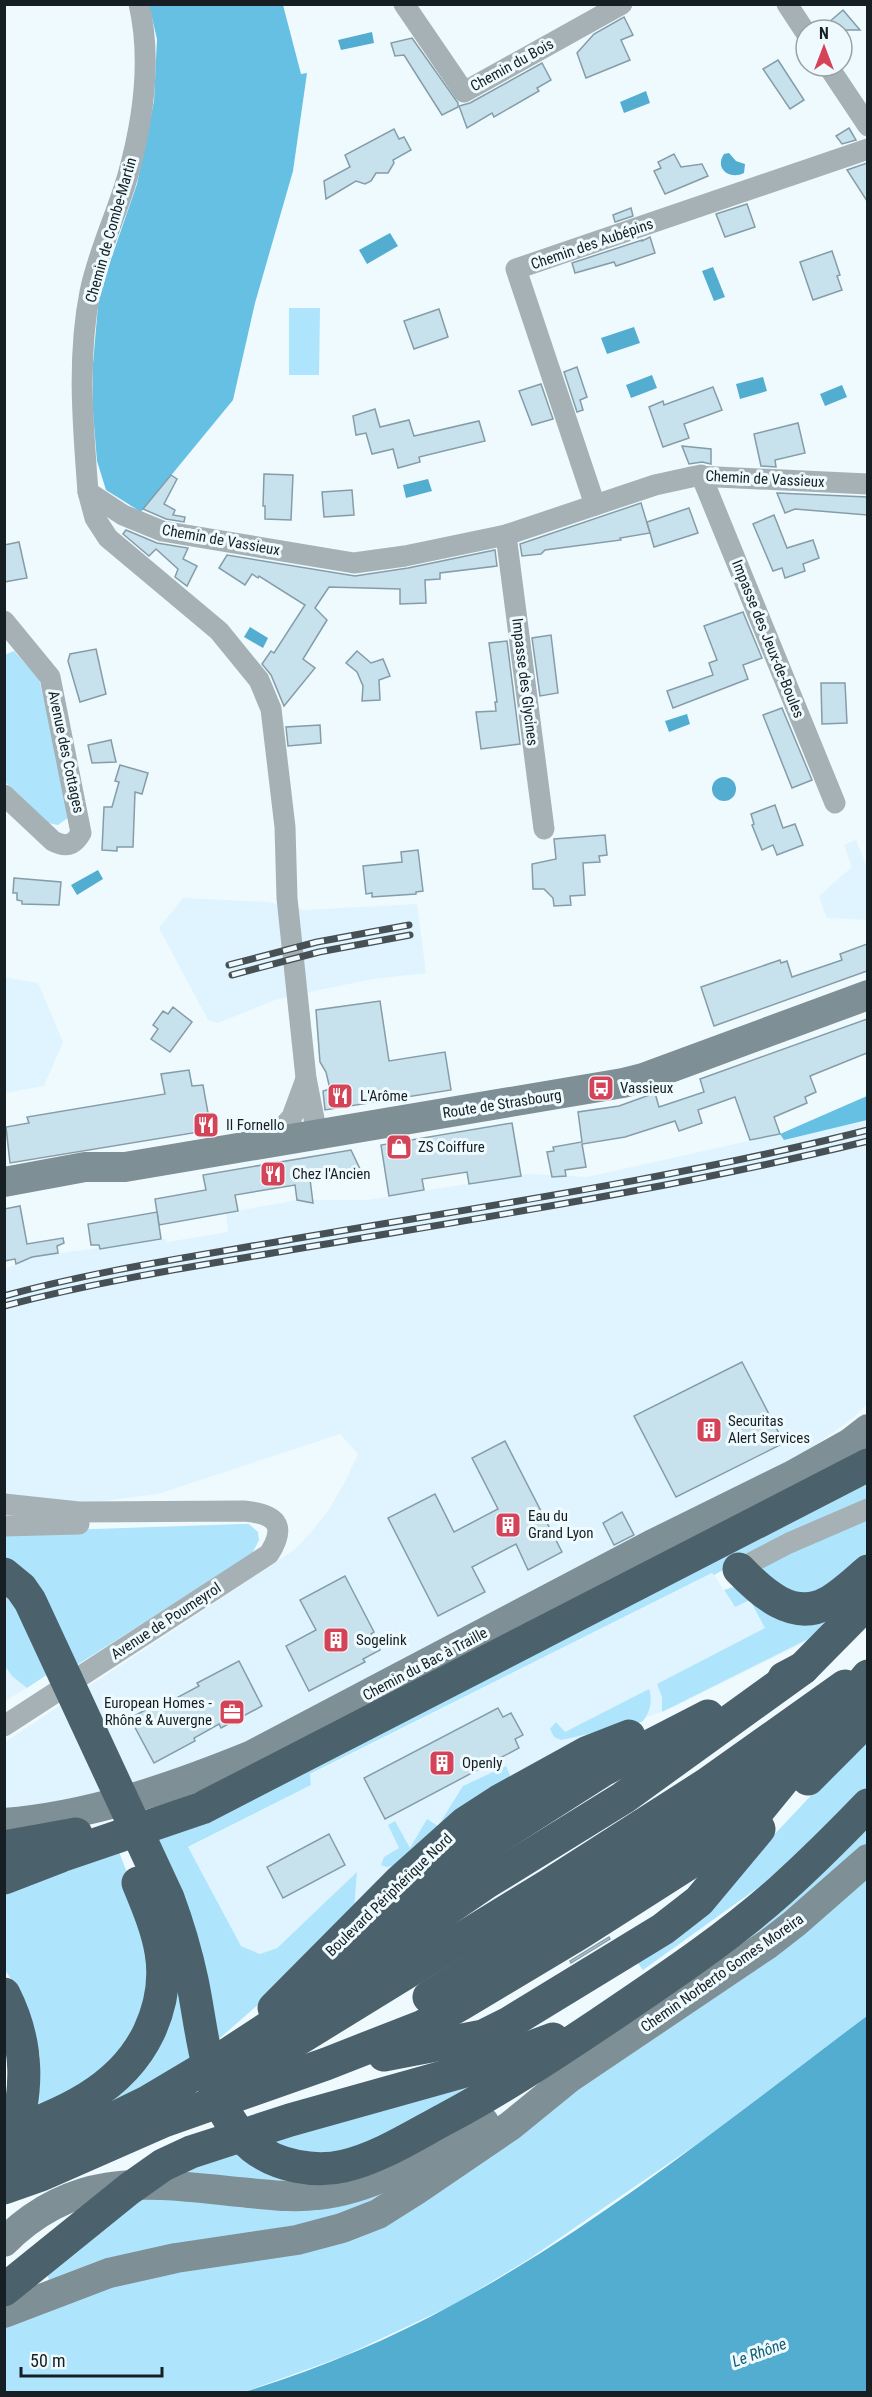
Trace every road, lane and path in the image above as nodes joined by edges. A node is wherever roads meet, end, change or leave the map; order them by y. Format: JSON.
{"nodes":[{"id":1,"x":139,"y":4,"type":"edge"},
{"id":2,"x":404,"y":4,"type":"edge"},
{"id":3,"x":622,"y":4,"type":"edge"},
{"id":4,"x":787,"y":4,"type":"edge"},
{"id":5,"x":796,"y":18,"type":"edge"},
{"id":6,"x":836,"y":78,"type":"edge"},
{"id":7,"x":867,"y":126,"type":"edge"},
{"id":8,"x":867,"y":149,"type":"edge"},
{"id":9,"x":701,"y":475,"type":"junction"},
{"id":10,"x":867,"y":484,"type":"edge"},
{"id":11,"x":88,"y":492,"type":"junction"},
{"id":12,"x":595,"y":505,"type":"junction"},
{"id":13,"x":506,"y":535,"type":"junction"},
{"id":14,"x":4,"y":621,"type":"edge"},
{"id":15,"x":4,"y":795,"type":"edge"},
{"id":16,"x":835,"y":803,"type":"dead end"},
{"id":17,"x":544,"y":829,"type":"dead end"},
{"id":18,"x":867,"y":995,"type":"edge"},
{"id":19,"x":306,"y":1078,"type":"junction"},
{"id":20,"x":317,"y":1134,"type":"junction"},
{"id":21,"x":269,"y":1142,"type":"junction"},
{"id":22,"x":125,"y":1167,"type":"junction"},
{"id":23,"x":4,"y":1182,"type":"edge"},
{"id":24,"x":4,"y":1197,"type":"edge"},
{"id":25,"x":867,"y":1417,"type":"edge"},
{"id":26,"x":867,"y":1429,"type":"edge"},
{"id":27,"x":828,"y":1454,"type":"junction"},
{"id":28,"x":867,"y":1465,"type":"edge"},
{"id":29,"x":4,"y":1504,"type":"edge"},
{"id":30,"x":867,"y":1509,"type":"edge"},
{"id":31,"x":244,"y":1511,"type":"junction"},
{"id":32,"x":4,"y":1526,"type":"edge"},
{"id":33,"x":739,"y":1569,"type":"joint"},
{"id":34,"x":867,"y":1571,"type":"edge"},
{"id":35,"x":4,"y":1574,"type":"edge"},
{"id":36,"x":867,"y":1602,"type":"edge"},
{"id":37,"x":867,"y":1624,"type":"edge"},
{"id":38,"x":803,"y":1668,"type":"junction"},
{"id":39,"x":867,"y":1673,"type":"edge"},
{"id":40,"x":867,"y":1719,"type":"edge"},
{"id":41,"x":4,"y":1726,"type":"edge"},
{"id":42,"x":867,"y":1805,"type":"edge"},
{"id":43,"x":181,"y":1816,"type":"junction"},
{"id":44,"x":4,"y":1823,"type":"edge"},
{"id":45,"x":754,"y":1834,"type":"junction"},
{"id":46,"x":4,"y":1847,"type":"edge"},
{"id":47,"x":867,"y":1859,"type":"edge"},
{"id":48,"x":146,"y":1876,"type":"junction"},
{"id":49,"x":4,"y":1878,"type":"edge"},
{"id":50,"x":487,"y":1938,"type":"junction"},
{"id":51,"x":451,"y":1945,"type":"junction"},
{"id":52,"x":4,"y":1994,"type":"edge"},
{"id":53,"x":411,"y":1994,"type":"junction"},
{"id":54,"x":628,"y":2004,"type":"junction"},
{"id":55,"x":235,"y":2064,"type":"junction"},
{"id":56,"x":327,"y":2064,"type":"junction"},
{"id":57,"x":569,"y":2078,"type":"junction"},
{"id":58,"x":164,"y":2121,"type":"junction"},
{"id":59,"x":4,"y":2135,"type":"edge"},
{"id":60,"x":4,"y":2162,"type":"edge"},
{"id":61,"x":4,"y":2172,"type":"edge"},
{"id":62,"x":4,"y":2188,"type":"edge"},
{"id":63,"x":75,"y":2232,"type":"junction"},
{"id":64,"x":11,"y":2235,"type":"edge"},
{"id":65,"x":4,"y":2274,"type":"edge"},
{"id":66,"x":4,"y":2290,"type":"edge"},
{"id":67,"x":4,"y":2313,"type":"edge"}],
"edges":[{"from":1,"to":11,"type":"street","name":"Chemin de Combe-Martin"},
{"from":2,"to":3,"type":"street","name":"Chemin du Bois"},
{"from":4,"to":5,"type":"street"},
{"from":6,"to":7,"type":"street"},
{"from":8,"to":12,"type":"street","name":"Chemin des Aubépins"},
{"from":9,"to":10,"type":"street","name":"Chemin de Vassieux"},
{"from":9,"to":12,"type":"street","name":"Chemin de Vassieux"},
{"from":9,"to":16,"type":"street","name":"Impasse des Jeux-de-Boules"},
{"from":11,"to":13,"type":"street","name":"Chemin de Vassieux"},
{"from":11,"to":19,"type":"street"},
{"from":12,"to":13,"type":"street","name":"Chemin de Vassieux"},
{"from":13,"to":17,"type":"street","name":"Impasse des Glycines"},
{"from":14,"to":15,"type":"street","name":"Avenue des Cottages"},
{"from":18,"to":20,"type":"main road","name":"Route de Strasbourg"},
{"from":19,"to":20,"type":"street"},
{"from":19,"to":21,"type":"street"},
{"from":20,"to":21,"type":"main road","name":"Route de Strasbourg"},
{"from":21,"to":22,"type":"main road","name":"Route de Strasbourg"},
{"from":22,"to":23,"type":"main road","name":"Route de Strasbourg"},
{"from":22,"to":24,"type":"main road","name":"Route de Strasbourg"},
{"from":25,"to":27,"type":"main road","name":"Chemin du Bac à Traille"},
{"from":26,"to":27,"type":"main road","name":"Chemin du Bac à Traille"},
{"from":27,"to":44,"type":"main road","name":"Chemin du Bac à Traille"},
{"from":28,"to":43,"type":"highway"},
{"from":29,"to":31,"type":"street","name":"Avenue de Poumeyrol"},
{"from":30,"to":33,"type":"street"},
{"from":31,"to":32,"type":"street","name":"Avenue de Poumeyrol"},
{"from":31,"to":41,"type":"street","name":"Avenue de Poumeyrol"},
{"from":33,"to":34,"type":"highway"},
{"from":35,"to":48,"type":"highway"},
{"from":36,"to":38,"type":"highway"},
{"from":37,"to":38,"type":"highway"},
{"from":37,"to":55,"type":"highway"},
{"from":38,"to":55,"type":"highway"},
{"from":39,"to":45,"type":"highway"},
{"from":39,"to":50,"type":"highway"},
{"from":39,"to":51,"type":"highway"},
{"from":39,"to":53,"type":"highway"},
{"from":39,"to":56,"type":"highway"},
{"from":40,"to":45,"type":"highway"},
{"from":42,"to":54,"type":"highway"},
{"from":43,"to":46,"type":"highway"},
{"from":43,"to":49,"type":"highway"},
{"from":45,"to":56,"type":"highway"},
{"from":45,"to":56,"type":"highway"},
{"from":47,"to":57,"type":"main road","name":"Chemin Norberto Gomes Moreira"},
{"from":48,"to":54,"type":"highway"},
{"from":48,"to":59,"type":"highway"},
{"from":50,"to":51,"type":"highway"},
{"from":50,"to":53,"type":"highway"},
{"from":51,"to":55,"type":"highway"},
{"from":52,"to":61,"type":"highway"},
{"from":53,"to":55,"type":"highway"},
{"from":54,"to":63,"type":"highway"},
{"from":55,"to":58,"type":"highway"},
{"from":55,"to":60,"type":"highway"},
{"from":56,"to":58,"type":"highway"},
{"from":57,"to":64,"type":"main road"},
{"from":57,"to":67,"type":"main road"},
{"from":58,"to":62,"type":"highway"},
{"from":63,"to":65,"type":"highway"},
{"from":63,"to":66,"type":"highway"}]}
